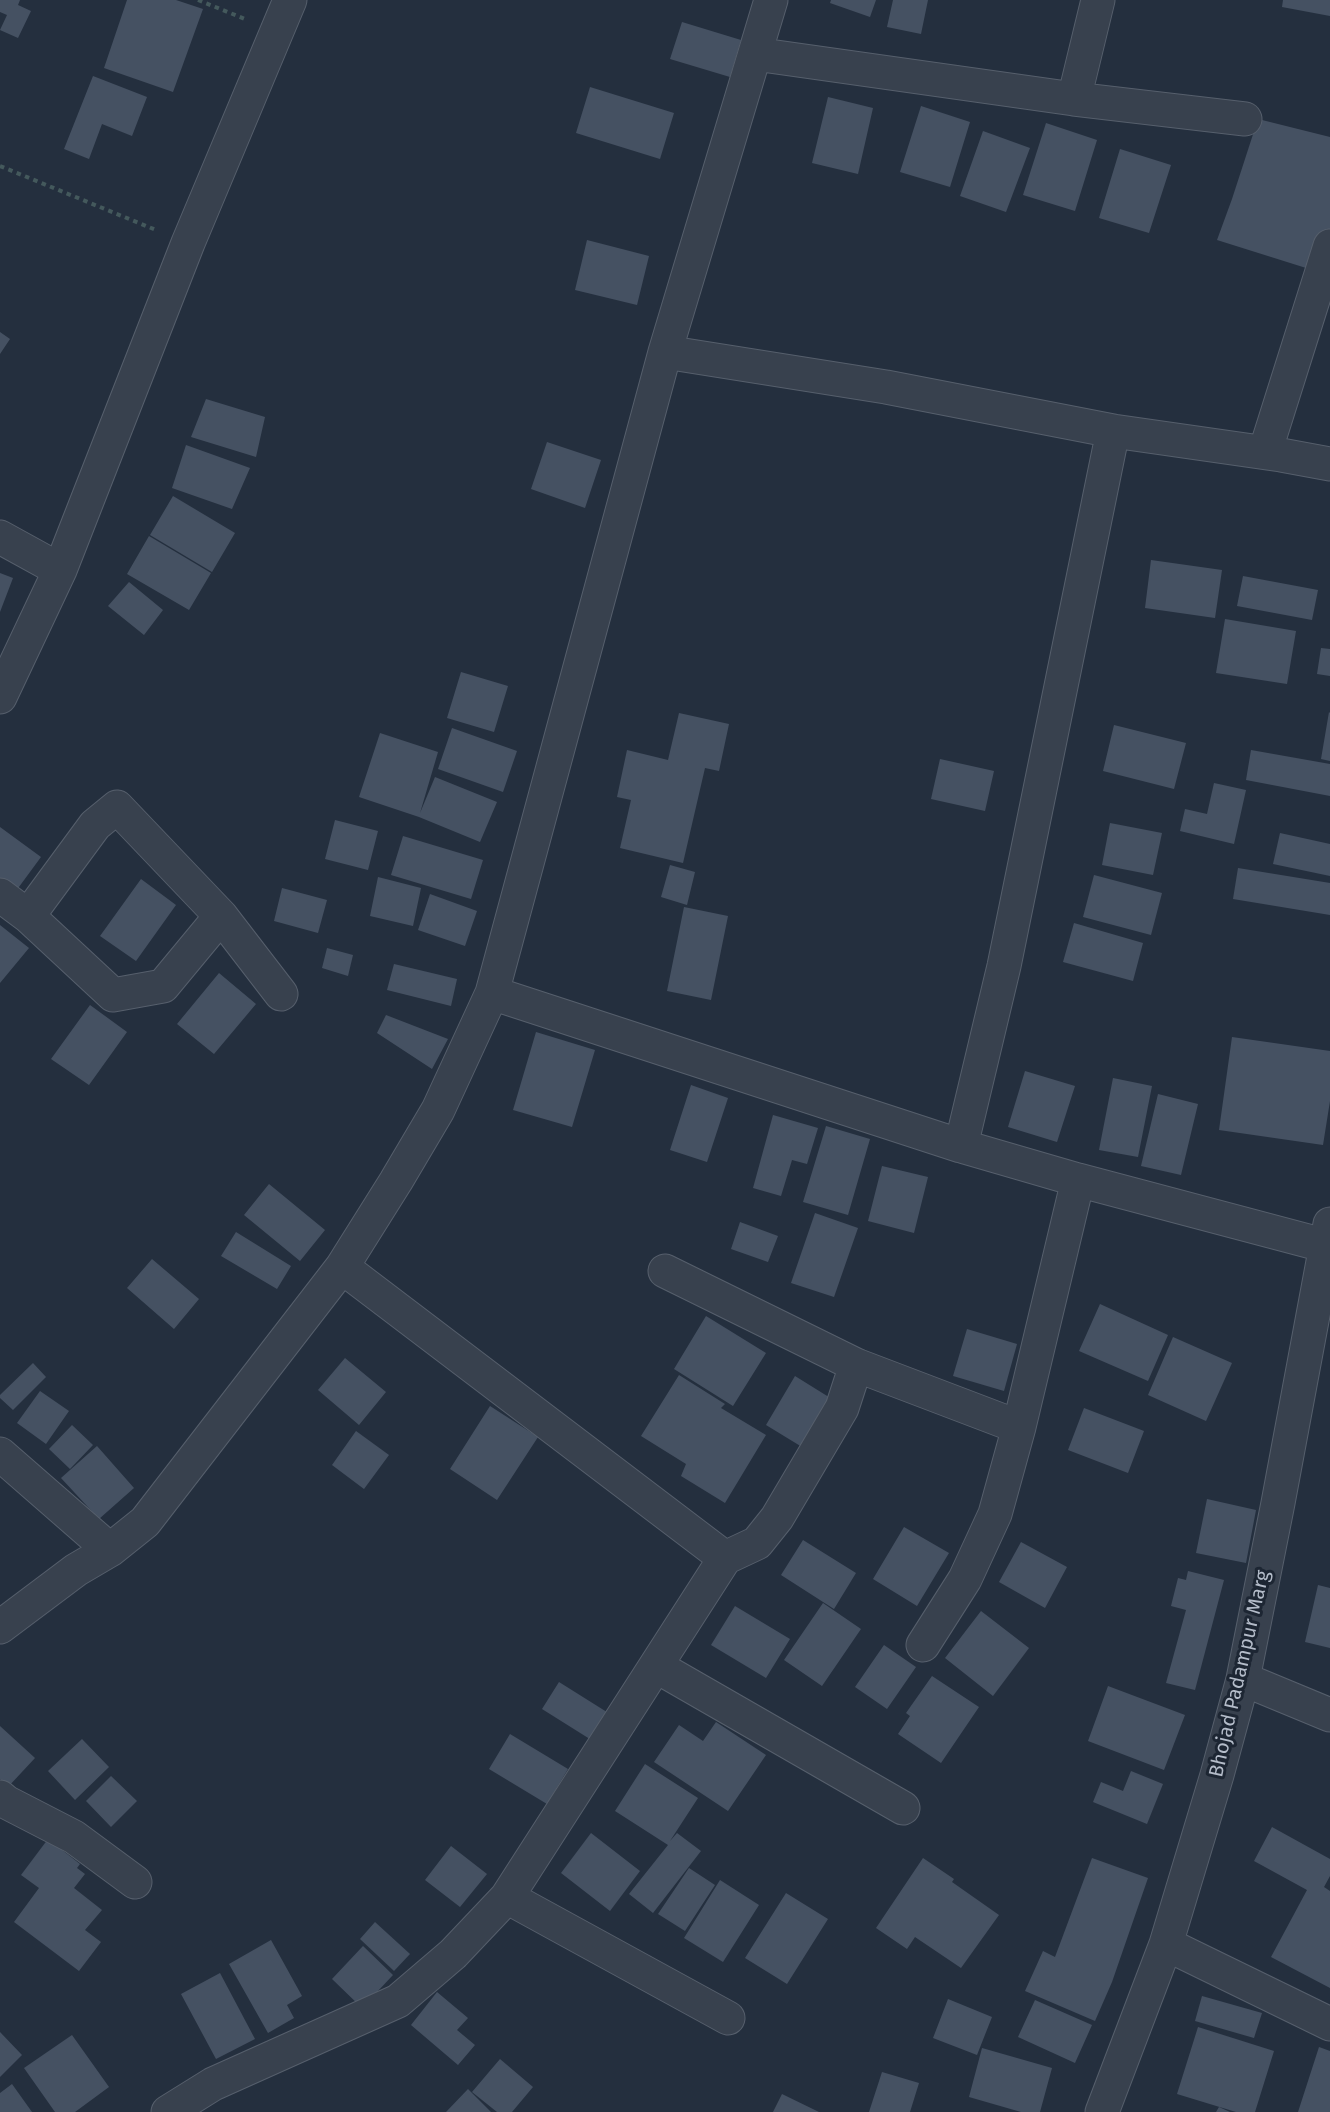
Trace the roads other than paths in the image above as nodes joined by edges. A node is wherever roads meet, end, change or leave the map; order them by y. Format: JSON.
{"nodes":[{"id":1,"x":290,"y":0,"type":"edge"},
{"id":2,"x":771,"y":0,"type":"edge"},
{"id":3,"x":1098,"y":0,"type":"edge"},
{"id":4,"x":755,"y":54,"type":"junction"},
{"id":5,"x":1074,"y":99,"type":"junction"},
{"id":6,"x":1245,"y":119,"type":"dead end"},
{"id":7,"x":1330,"y":246,"type":"edge"},
{"id":8,"x":665,"y":352,"type":"junction"},
{"id":9,"x":1113,"y":431,"type":"junction"},
{"id":10,"x":1265,"y":452,"type":"junction"},
{"id":11,"x":1330,"y":464,"type":"edge"},
{"id":12,"x":0,"y":537,"type":"edge"},
{"id":13,"x":60,"y":570,"type":"junction"},
{"id":14,"x":0,"y":697,"type":"edge"},
{"id":15,"x":0,"y":895,"type":"edge"},
{"id":16,"x":28,"y":916,"type":"junction"},
{"id":17,"x":221,"y":916,"type":"junction"},
{"id":18,"x":492,"y":993,"type":"junction"},
{"id":19,"x":280,"y":994,"type":"dead end"},
{"id":20,"x":961,"y":1146,"type":"junction"},
{"id":21,"x":1078,"y":1180,"type":"junction"},
{"id":22,"x":1328,"y":1235,"type":"edge"},
{"id":23,"x":342,"y":1267,"type":"junction"},
{"id":24,"x":665,"y":1271,"type":"dead end"},
{"id":25,"x":856,"y":1365,"type":"junction"},
{"id":26,"x":1019,"y":1427,"type":"junction"},
{"id":27,"x":0,"y":1454,"type":"edge"},
{"id":28,"x":110,"y":1550,"type":"junction"},
{"id":29,"x":725,"y":1558,"type":"junction"},
{"id":30,"x":0,"y":1627,"type":"edge"},
{"id":31,"x":923,"y":1645,"type":"dead end"},
{"id":32,"x":656,"y":1666,"type":"junction"},
{"id":33,"x":1243,"y":1679,"type":"junction"},
{"id":34,"x":1330,"y":1715,"type":"edge"},
{"id":35,"x":0,"y":1797,"type":"edge"},
{"id":36,"x":903,"y":1808,"type":"dead end"},
{"id":37,"x":135,"y":1882,"type":"dead end"},
{"id":38,"x":507,"y":1897,"type":"junction"},
{"id":39,"x":1166,"y":1944,"type":"junction"},
{"id":40,"x":728,"y":2018,"type":"dead end"},
{"id":41,"x":1330,"y":2024,"type":"edge"},
{"id":42,"x":168,"y":2112,"type":"edge"},
{"id":43,"x":1102,"y":2112,"type":"edge"}],
"edges":[{"from":1,"to":13,"type":"street"},
{"from":2,"to":4,"type":"street"},
{"from":3,"to":5,"type":"street"},
{"from":4,"to":5,"type":"street"},
{"from":4,"to":8,"type":"street"},
{"from":5,"to":6,"type":"street"},
{"from":7,"to":10,"type":"street"},
{"from":8,"to":9,"type":"street"},
{"from":8,"to":18,"type":"street"},
{"from":9,"to":10,"type":"street"},
{"from":9,"to":20,"type":"street"},
{"from":10,"to":11,"type":"street"},
{"from":12,"to":13,"type":"street"},
{"from":13,"to":14,"type":"street"},
{"from":15,"to":16,"type":"street"},
{"from":16,"to":17,"type":"street"},
{"from":16,"to":17,"type":"street"},
{"from":17,"to":19,"type":"street"},
{"from":18,"to":20,"type":"street"},
{"from":18,"to":23,"type":"street"},
{"from":20,"to":21,"type":"street"},
{"from":21,"to":22,"type":"street"},
{"from":21,"to":26,"type":"street"},
{"from":22,"to":33,"type":"street","name":"Bhojad Padampur Marg"},
{"from":23,"to":28,"type":"street"},
{"from":23,"to":29,"type":"street"},
{"from":24,"to":25,"type":"street"},
{"from":25,"to":26,"type":"street"},
{"from":25,"to":29,"type":"street"},
{"from":26,"to":31,"type":"street"},
{"from":27,"to":28,"type":"street"},
{"from":28,"to":30,"type":"street"},
{"from":29,"to":32,"type":"street"},
{"from":32,"to":36,"type":"street"},
{"from":32,"to":38,"type":"street"},
{"from":33,"to":34,"type":"street"},
{"from":33,"to":39,"type":"street","name":"Bhojad Padampur Marg"},
{"from":35,"to":37,"type":"street"},
{"from":38,"to":40,"type":"street"},
{"from":38,"to":42,"type":"street"},
{"from":39,"to":41,"type":"street"},
{"from":39,"to":43,"type":"street","name":"Bhojad Padampur Marg"}]}
